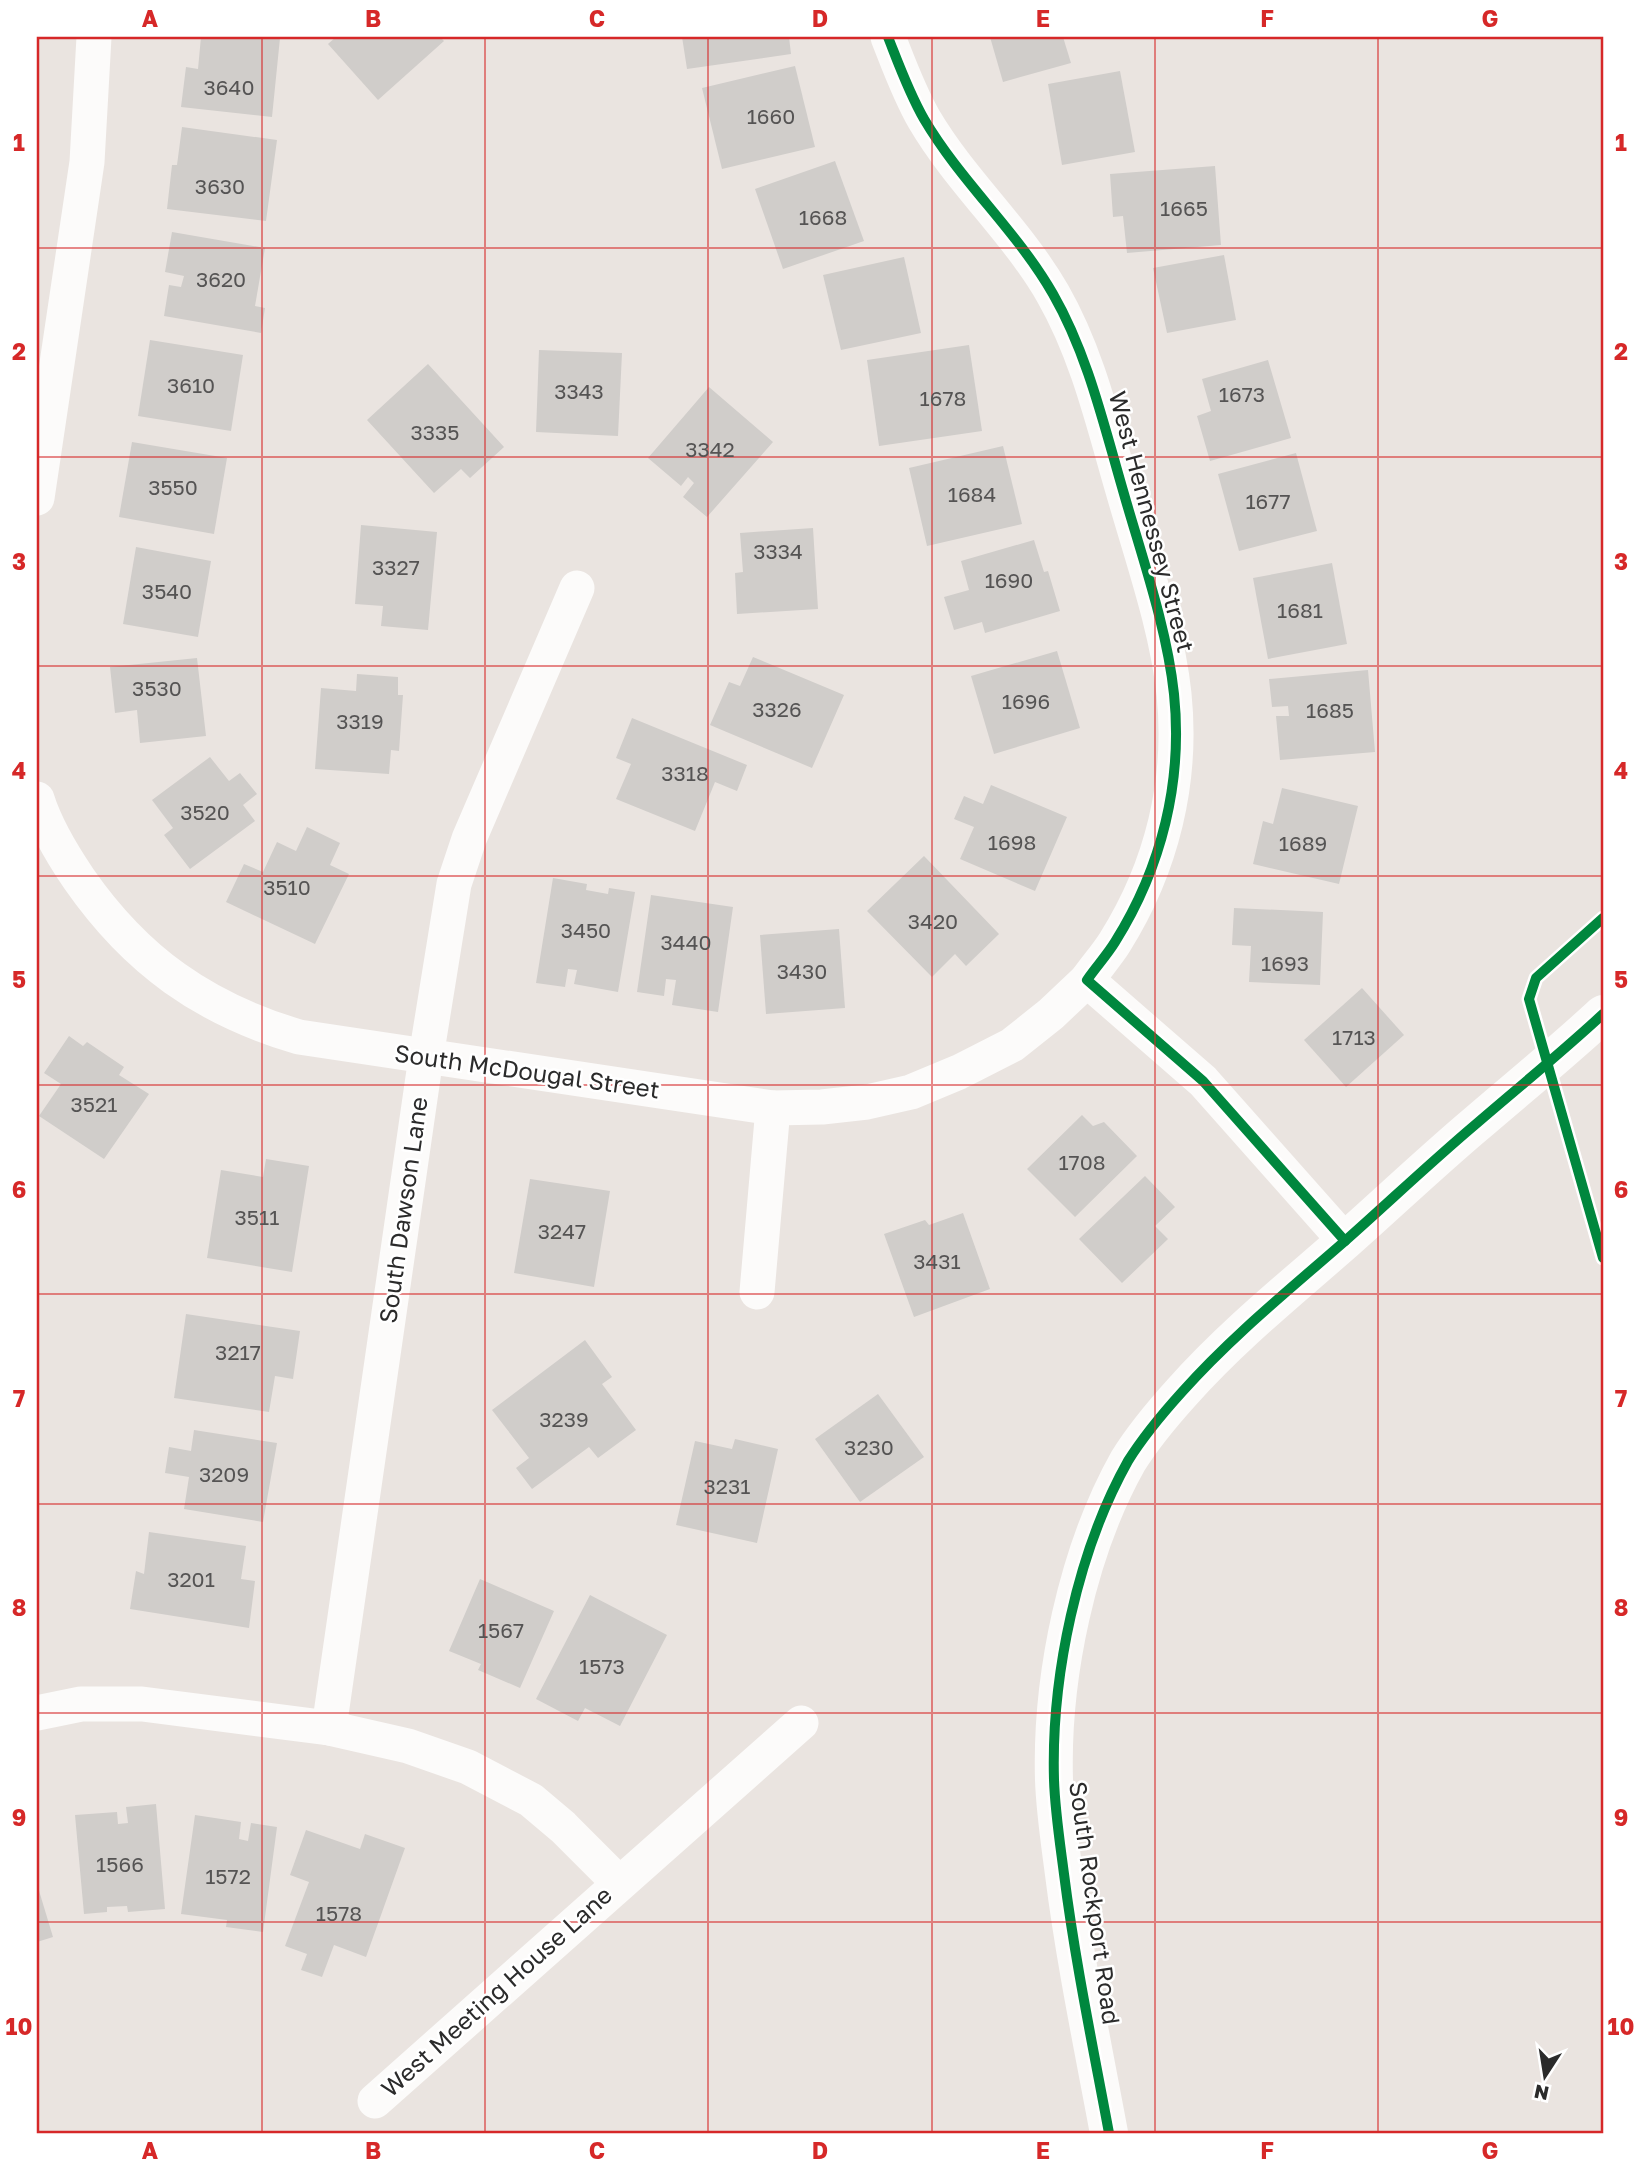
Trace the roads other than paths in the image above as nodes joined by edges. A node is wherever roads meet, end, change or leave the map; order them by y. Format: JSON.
{"nodes":[{"id":1,"x":94,"y":37,"type":"edge"},
{"id":2,"x":888,"y":37,"type":"edge"},
{"id":3,"x":46,"y":377,"type":"edge"},
{"id":4,"x":37,"y":498,"type":"edge"},
{"id":5,"x":577,"y":588,"type":"dead end"},
{"id":6,"x":37,"y":799,"type":"edge"},
{"id":7,"x":48,"y":854,"type":"edge"},
{"id":8,"x":1087,"y":980,"type":"junction"},
{"id":9,"x":1603,"y":1014,"type":"edge"},
{"id":10,"x":426,"y":1057,"type":"junction"},
{"id":11,"x":773,"y":1108,"type":"junction"},
{"id":12,"x":1345,"y":1241,"type":"junction"},
{"id":13,"x":757,"y":1292,"type":"dead end"},
{"id":14,"x":37,"y":1713,"type":"edge"},
{"id":15,"x":801,"y":1723,"type":"dead end"},
{"id":16,"x":329,"y":1728,"type":"junction"},
{"id":17,"x":619,"y":1883,"type":"junction"},
{"id":18,"x":375,"y":2101,"type":"dead end"},
{"id":19,"x":1109,"y":2133,"type":"edge"}],
"edges":[{"from":1,"to":3,"type":"street"},
{"from":2,"to":8,"type":"street","name":"West Hennessey Street"},
{"from":3,"to":4,"type":"street"},
{"from":5,"to":10,"type":"street","name":"South Dawson Lane"},
{"from":6,"to":7,"type":"street","name":"South McDougal Street"},
{"from":7,"to":10,"type":"street","name":"South McDougal Street"},
{"from":8,"to":11,"type":"street","name":"South McDougal Street"},
{"from":8,"to":12,"type":"street"},
{"from":9,"to":12,"type":"street","name":"South Rockport Road"},
{"from":10,"to":11,"type":"street","name":"South McDougal Street"},
{"from":10,"to":16,"type":"street","name":"South Dawson Lane"},
{"from":11,"to":13,"type":"street"},
{"from":12,"to":19,"type":"street","name":"South Rockport Road"},
{"from":14,"to":16,"type":"street","name":"West Meeting House Lane"},
{"from":15,"to":17,"type":"street","name":"West Meeting House Lane"},
{"from":16,"to":17,"type":"street","name":"West Meeting House Lane"},
{"from":17,"to":18,"type":"street","name":"West Meeting House Lane"}]}
